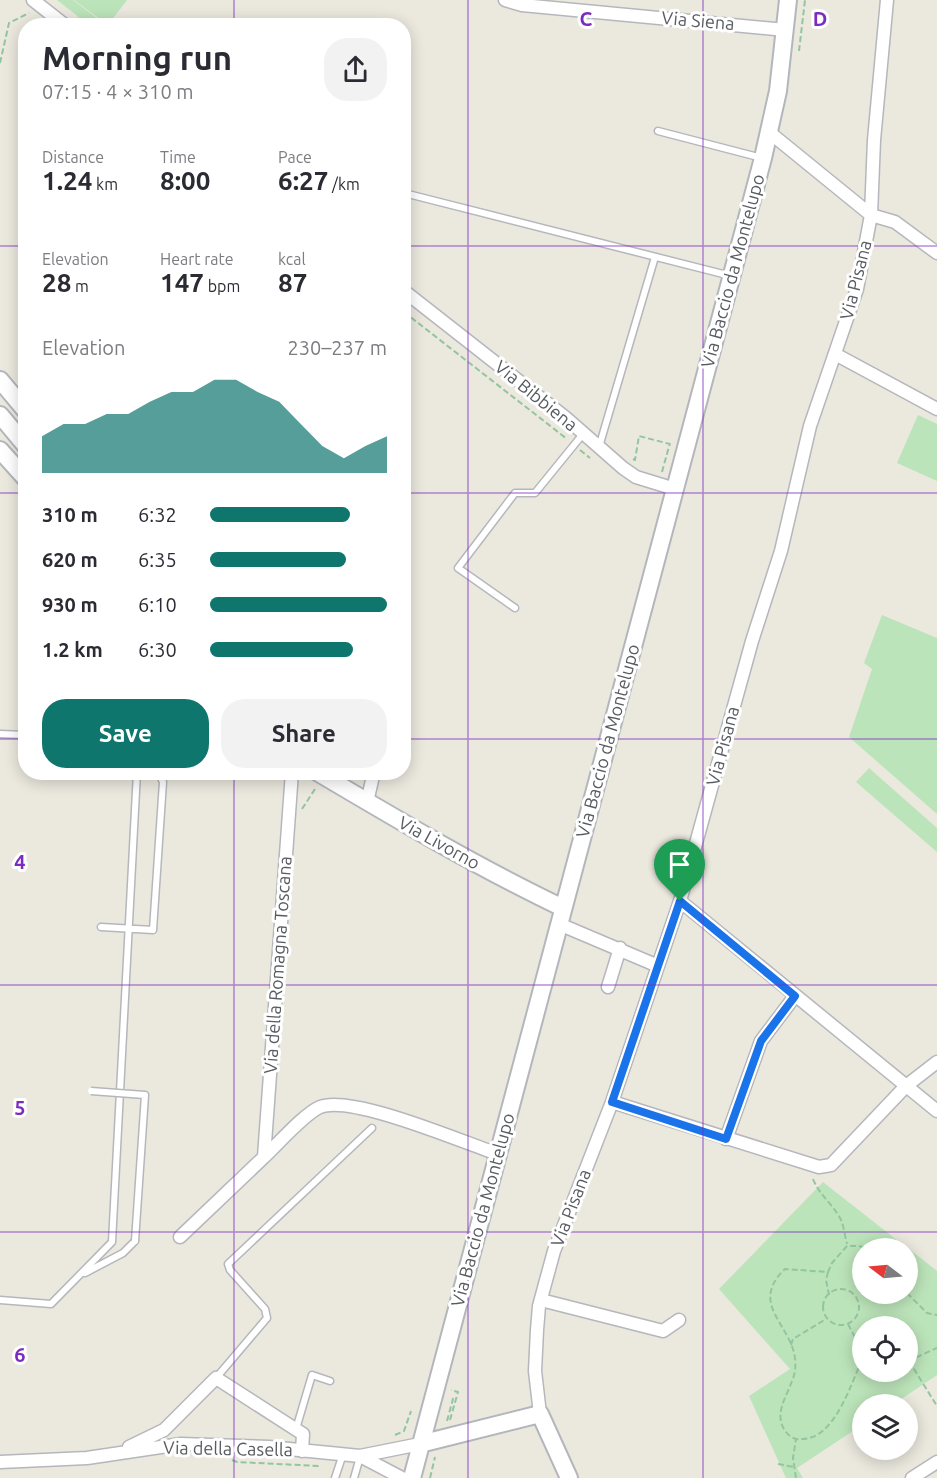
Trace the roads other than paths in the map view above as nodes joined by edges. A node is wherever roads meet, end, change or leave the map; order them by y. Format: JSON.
{"nodes":[{"id":1,"x":33,"y":0,"type":"edge"},
{"id":2,"x":505,"y":0,"type":"edge"},
{"id":3,"x":788,"y":0,"type":"edge"},
{"id":4,"x":887,"y":0,"type":"edge"},
{"id":5,"x":56,"y":18,"type":"edge"},
{"id":6,"x":785,"y":30,"type":"junction"},
{"id":7,"x":658,"y":130,"type":"dead end"},
{"id":8,"x":769,"y":132,"type":"junction"},
{"id":9,"x":763,"y":158,"type":"junction"},
{"id":10,"x":411,"y":195,"type":"edge"},
{"id":11,"x":871,"y":214,"type":"junction"},
{"id":12,"x":937,"y":253,"type":"edge"},
{"id":13,"x":655,"y":257,"type":"junction"},
{"id":14,"x":731,"y":276,"type":"junction"},
{"id":15,"x":411,"y":297,"type":"edge"},
{"id":16,"x":835,"y":354,"type":"junction"},
{"id":17,"x":0,"y":380,"type":"edge"},
{"id":18,"x":18,"y":401,"type":"edge"},
{"id":19,"x":937,"y":409,"type":"edge"},
{"id":20,"x":0,"y":415,"type":"edge"},
{"id":21,"x":583,"y":434,"type":"junction"},
{"id":22,"x":18,"y":436,"type":"edge"},
{"id":23,"x":598,"y":447,"type":"junction"},
{"id":24,"x":0,"y":450,"type":"edge"},
{"id":25,"x":18,"y":470,"type":"edge"},
{"id":26,"x":675,"y":489,"type":"junction"},
{"id":27,"x":515,"y":608,"type":"dead end"},
{"id":28,"x":0,"y":734,"type":"edge"},
{"id":29,"x":18,"y":735,"type":"edge"},
{"id":30,"x":137,"y":780,"type":"edge"},
{"id":31,"x":162,"y":780,"type":"edge"},
{"id":32,"x":291,"y":780,"type":"edge"},
{"id":33,"x":316,"y":780,"type":"edge"},
{"id":34,"x":372,"y":780,"type":"edge"},
{"id":35,"x":367,"y":802,"type":"junction"},
{"id":36,"x":680,"y":901,"type":"junction"},
{"id":37,"x":561,"y":916,"type":"junction"},
{"id":38,"x":101,"y":927,"type":"dead end"},
{"id":39,"x":620,"y":948,"type":"junction"},
{"id":40,"x":658,"y":966,"type":"junction"},
{"id":41,"x":608,"y":987,"type":"dead end"},
{"id":42,"x":795,"y":996,"type":"junction"},
{"id":43,"x":937,"y":1062,"type":"edge"},
{"id":44,"x":906,"y":1086,"type":"junction"},
{"id":45,"x":91,"y":1091,"type":"dead end"},
{"id":46,"x":612,"y":1102,"type":"junction"},
{"id":47,"x":937,"y":1111,"type":"edge"},
{"id":48,"x":372,"y":1128,"type":"dead end"},
{"id":49,"x":726,"y":1139,"type":"junction"},
{"id":50,"x":498,"y":1154,"type":"junction"},
{"id":51,"x":264,"y":1157,"type":"junction"},
{"id":52,"x":180,"y":1237,"type":"dead end"},
{"id":53,"x":79,"y":1276,"type":"junction"},
{"id":54,"x":0,"y":1300,"type":"edge"},
{"id":55,"x":541,"y":1300,"type":"junction"},
{"id":56,"x":680,"y":1320,"type":"dead end"},
{"id":57,"x":216,"y":1378,"type":"junction"},
{"id":58,"x":330,"y":1381,"type":"dead end"},
{"id":59,"x":540,"y":1414,"type":"junction"},
{"id":60,"x":296,"y":1430,"type":"junction"},
{"id":61,"x":420,"y":1444,"type":"junction"},
{"id":62,"x":302,"y":1451,"type":"junction"},
{"id":63,"x":118,"y":1453,"type":"junction"},
{"id":64,"x":343,"y":1454,"type":"junction"},
{"id":65,"x":360,"y":1456,"type":"junction"},
{"id":66,"x":0,"y":1462,"type":"edge"},
{"id":67,"x":937,"y":1462,"type":"edge"},
{"id":68,"x":335,"y":1478,"type":"edge"},
{"id":69,"x":354,"y":1478,"type":"edge"},
{"id":70,"x":402,"y":1478,"type":"edge"},
{"id":71,"x":412,"y":1478,"type":"edge"},
{"id":72,"x":569,"y":1478,"type":"edge"},
{"id":73,"x":912,"y":1478,"type":"edge"}],
"edges":[{"from":1,"to":5,"type":"street"},
{"from":2,"to":6,"type":"street","name":"Via Siena"},
{"from":3,"to":6,"type":"street","name":"Via Baccio da Montelupo"},
{"from":4,"to":11,"type":"street","name":"Via Pisana"},
{"from":6,"to":8,"type":"street","name":"Via Baccio da Montelupo"},
{"from":7,"to":9,"type":"lane"},
{"from":8,"to":9,"type":"street","name":"Via Baccio da Montelupo"},
{"from":8,"to":11,"type":"street"},
{"from":9,"to":14,"type":"street","name":"Via Baccio da Montelupo"},
{"from":10,"to":13,"type":"lane"},
{"from":11,"to":12,"type":"street"},
{"from":11,"to":16,"type":"street","name":"Via Pisana"},
{"from":13,"to":14,"type":"lane"},
{"from":13,"to":23,"type":"lane"},
{"from":14,"to":26,"type":"street","name":"Via Baccio da Montelupo"},
{"from":15,"to":21,"type":"street","name":"Via Bibbiena"},
{"from":16,"to":19,"type":"street"},
{"from":16,"to":36,"type":"street","name":"Via Pisana"},
{"from":17,"to":18,"type":"street"},
{"from":20,"to":22,"type":"street"},
{"from":21,"to":23,"type":"street","name":"Via Bibbiena"},
{"from":21,"to":27,"type":"lane"},
{"from":23,"to":26,"type":"street","name":"Via Bibbiena"},
{"from":24,"to":25,"type":"street"},
{"from":26,"to":37,"type":"street","name":"Via Baccio da Montelupo"},
{"from":28,"to":29,"type":"lane"},
{"from":30,"to":53,"type":"lane"},
{"from":31,"to":38,"type":"lane"},
{"from":32,"to":51,"type":"street","name":"Via della Romagna Toscana"},
{"from":33,"to":35,"type":"street","name":"Via Livorno"},
{"from":34,"to":35,"type":"street"},
{"from":35,"to":37,"type":"street","name":"Via Livorno"},
{"from":36,"to":40,"type":"street","name":"Via Pisana"},
{"from":36,"to":42,"type":"street"},
{"from":37,"to":39,"type":"street"},
{"from":37,"to":50,"type":"street","name":"Via Baccio da Montelupo"},
{"from":39,"to":40,"type":"street"},
{"from":39,"to":41,"type":"street"},
{"from":40,"to":46,"type":"street","name":"Via Pisana"},
{"from":42,"to":44,"type":"street"},
{"from":42,"to":49,"type":"street"},
{"from":43,"to":44,"type":"street"},
{"from":44,"to":47,"type":"street"},
{"from":44,"to":49,"type":"street"},
{"from":45,"to":53,"type":"lane","bridge":true},
{"from":46,"to":49,"type":"street"},
{"from":46,"to":55,"type":"street","name":"Via Pisana"},
{"from":48,"to":57,"type":"lane"},
{"from":50,"to":51,"type":"street"},
{"from":50,"to":61,"type":"street","name":"Via Baccio da Montelupo"},
{"from":51,"to":52,"type":"street"},
{"from":53,"to":54,"type":"lane"},
{"from":55,"to":56,"type":"street"},
{"from":55,"to":59,"type":"street","name":"Via Pisana"},
{"from":57,"to":60,"type":"street","name":"Via della Casella"},
{"from":57,"to":63,"type":"street","name":"Via della Casella"},
{"from":58,"to":60,"type":"lane"},
{"from":59,"to":61,"type":"street","name":"Via della Casella"},
{"from":59,"to":72,"type":"street","name":"Via Pisana"},
{"from":60,"to":62,"type":"street","name":"Via della Casella"},
{"from":61,"to":65,"type":"street","name":"Via della Casella"},
{"from":61,"to":71,"type":"street","name":"Via Baccio da Montelupo"},
{"from":62,"to":63,"type":"street","name":"Via della Casella"},
{"from":62,"to":64,"type":"street","name":"Via della Casella"},
{"from":63,"to":66,"type":"street","name":"Via della Casella"},
{"from":64,"to":65,"type":"street","name":"Via della Casella"},
{"from":64,"to":68,"type":"lane"},
{"from":65,"to":69,"type":"lane"},
{"from":65,"to":70,"type":"street","name":"Via della Casella"},
{"from":67,"to":73,"type":"street"}]}
